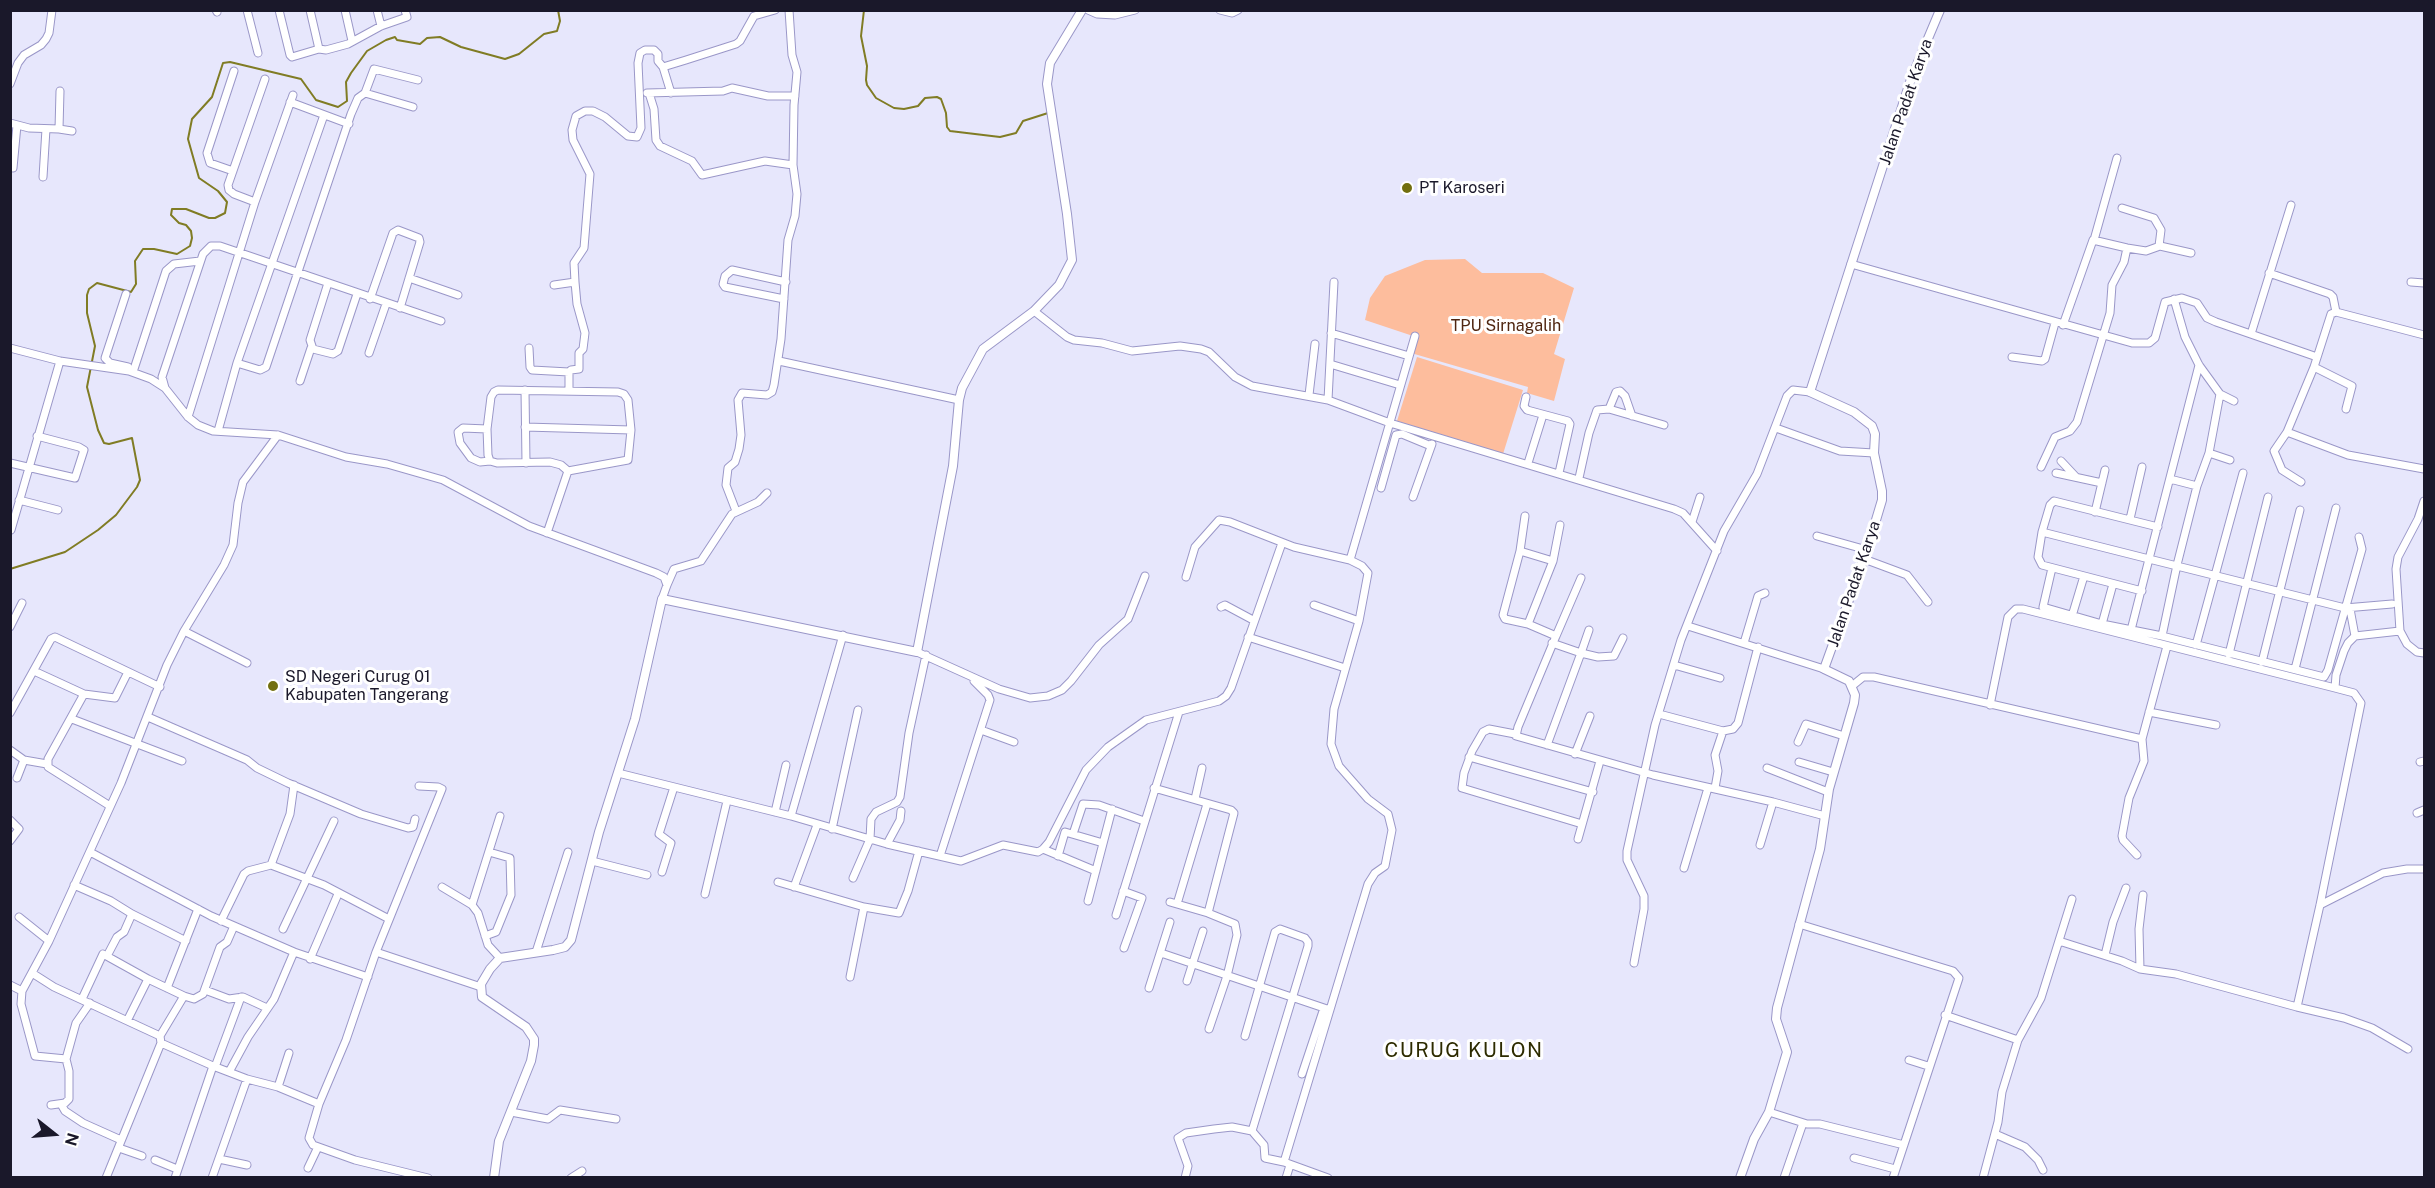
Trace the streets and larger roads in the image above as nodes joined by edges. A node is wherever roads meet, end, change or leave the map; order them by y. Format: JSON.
{"nodes":[{"id":1,"x":52,"y":10,"type":"edge"},
{"id":2,"x":247,"y":10,"type":"edge"},
{"id":3,"x":279,"y":10,"type":"edge"},
{"id":4,"x":310,"y":10,"type":"edge"},
{"id":5,"x":345,"y":10,"type":"edge"},
{"id":6,"x":377,"y":10,"type":"edge"},
{"id":7,"x":405,"y":10,"type":"edge"},
{"id":8,"x":775,"y":10,"type":"edge"},
{"id":9,"x":789,"y":10,"type":"edge"},
{"id":10,"x":1082,"y":10,"type":"edge"},
{"id":11,"x":1088,"y":10,"type":"edge"},
{"id":12,"x":1135,"y":10,"type":"edge"},
{"id":13,"x":1220,"y":10,"type":"edge"},
{"id":14,"x":1238,"y":10,"type":"edge"},
{"id":15,"x":1940,"y":10,"type":"edge"},
{"id":16,"x":381,"y":26,"type":"junction"},
{"id":17,"x":352,"y":41,"type":"junction"},
{"id":18,"x":319,"y":49,"type":"junction"},
{"id":19,"x":258,"y":54,"type":"dead end"},
{"id":20,"x":663,"y":67,"type":"junction"},
{"id":21,"x":234,"y":71,"type":"dead end"},
{"id":22,"x":264,"y":79,"type":"dead end"},
{"id":23,"x":418,"y":80,"type":"dead end"},
{"id":24,"x":10,"y":84,"type":"edge"},
{"id":25,"x":60,"y":92,"type":"dead end"},
{"id":26,"x":365,"y":93,"type":"junction"},
{"id":27,"x":638,"y":93,"type":"junction"},
{"id":28,"x":649,"y":93,"type":"junction"},
{"id":29,"x":671,"y":93,"type":"junction"},
{"id":30,"x":795,"y":96,"type":"junction"},
{"id":31,"x":413,"y":107,"type":"dead end"},
{"id":32,"x":324,"y":114,"type":"junction"},
{"id":33,"x":14,"y":124,"type":"edge"},
{"id":34,"x":348,"y":124,"type":"junction"},
{"id":35,"x":46,"y":129,"type":"junction"},
{"id":36,"x":59,"y":129,"type":"junction"},
{"id":37,"x":72,"y":131,"type":"dead end"},
{"id":38,"x":2117,"y":158,"type":"dead end"},
{"id":39,"x":793,"y":165,"type":"junction"},
{"id":40,"x":13,"y":168,"type":"dead end"},
{"id":41,"x":233,"y":171,"type":"junction"},
{"id":42,"x":43,"y":177,"type":"dead end"},
{"id":43,"x":255,"y":202,"type":"junction"},
{"id":44,"x":2291,"y":205,"type":"dead end"},
{"id":45,"x":2122,"y":208,"type":"dead end"},
{"id":46,"x":2094,"y":240,"type":"junction"},
{"id":47,"x":2159,"y":246,"type":"junction"},
{"id":48,"x":2127,"y":248,"type":"junction"},
{"id":49,"x":2191,"y":253,"type":"dead end"},
{"id":50,"x":240,"y":254,"type":"junction"},
{"id":51,"x":200,"y":261,"type":"junction"},
{"id":52,"x":1851,"y":264,"type":"junction"},
{"id":53,"x":272,"y":265,"type":"junction"},
{"id":54,"x":2269,"y":273,"type":"junction"},
{"id":55,"x":299,"y":274,"type":"junction"},
{"id":56,"x":409,"y":278,"type":"junction"},
{"id":57,"x":575,"y":282,"type":"junction"},
{"id":58,"x":786,"y":282,"type":"junction"},
{"id":59,"x":1334,"y":282,"type":"dead end"},
{"id":60,"x":2411,"y":282,"type":"dead end"},
{"id":61,"x":328,"y":283,"type":"junction"},
{"id":62,"x":2424,"y":283,"type":"edge"},
{"id":63,"x":554,"y":285,"type":"dead end"},
{"id":64,"x":126,"y":294,"type":"dead end"},
{"id":65,"x":357,"y":294,"type":"junction"},
{"id":66,"x":458,"y":295,"type":"dead end"},
{"id":67,"x":370,"y":299,"type":"junction"},
{"id":68,"x":2174,"y":299,"type":"junction"},
{"id":69,"x":784,"y":300,"type":"junction"},
{"id":70,"x":386,"y":304,"type":"junction"},
{"id":71,"x":400,"y":308,"type":"junction"},
{"id":72,"x":1034,"y":311,"type":"junction"},
{"id":73,"x":2336,"y":312,"type":"junction"},
{"id":74,"x":441,"y":321,"type":"dead end"},
{"id":75,"x":2055,"y":322,"type":"junction"},
{"id":76,"x":2063,"y":324,"type":"junction"},
{"id":77,"x":1331,"y":333,"type":"junction"},
{"id":78,"x":2251,"y":334,"type":"junction"},
{"id":79,"x":2103,"y":335,"type":"junction"},
{"id":80,"x":2424,"y":335,"type":"edge"},
{"id":81,"x":1415,"y":336,"type":"dead end"},
{"id":82,"x":1315,"y":344,"type":"dead end"},
{"id":83,"x":10,"y":348,"type":"edge"},
{"id":84,"x":311,"y":348,"type":"junction"},
{"id":85,"x":529,"y":348,"type":"dead end"},
{"id":86,"x":369,"y":353,"type":"dead end"},
{"id":87,"x":1409,"y":356,"type":"junction"},
{"id":88,"x":2012,"y":357,"type":"dead end"},
{"id":89,"x":2317,"y":357,"type":"junction"},
{"id":90,"x":60,"y":361,"type":"junction"},
{"id":91,"x":779,"y":361,"type":"junction"},
{"id":92,"x":237,"y":363,"type":"junction"},
{"id":93,"x":1330,"y":364,"type":"junction"},
{"id":94,"x":2199,"y":365,"type":"junction"},
{"id":95,"x":2314,"y":367,"type":"junction"},
{"id":96,"x":134,"y":369,"type":"junction"},
{"id":97,"x":569,"y":372,"type":"junction"},
{"id":98,"x":162,"y":377,"type":"junction"},
{"id":99,"x":300,"y":381,"type":"dead end"},
{"id":100,"x":1400,"y":385,"type":"junction"},
{"id":101,"x":165,"y":388,"type":"junction"},
{"id":102,"x":525,"y":390,"type":"junction"},
{"id":103,"x":568,"y":391,"type":"junction"},
{"id":104,"x":1810,"y":392,"type":"junction"},
{"id":105,"x":2220,"y":394,"type":"junction"},
{"id":106,"x":1309,"y":395,"type":"junction"},
{"id":107,"x":1526,"y":398,"type":"dead end"},
{"id":108,"x":959,"y":400,"type":"junction"},
{"id":109,"x":1328,"y":400,"type":"junction"},
{"id":110,"x":2234,"y":401,"type":"dead end"},
{"id":111,"x":1609,"y":409,"type":"junction"},
{"id":112,"x":2346,"y":409,"type":"dead end"},
{"id":113,"x":1543,"y":415,"type":"junction"},
{"id":114,"x":1632,"y":416,"type":"junction"},
{"id":115,"x":188,"y":417,"type":"junction"},
{"id":116,"x":1390,"y":423,"type":"junction"},
{"id":117,"x":1664,"y":425,"type":"dead end"},
{"id":118,"x":525,"y":427,"type":"junction"},
{"id":119,"x":1776,"y":428,"type":"junction"},
{"id":120,"x":488,"y":429,"type":"junction"},
{"id":121,"x":631,"y":430,"type":"junction"},
{"id":122,"x":218,"y":431,"type":"junction"},
{"id":123,"x":2286,"y":432,"type":"junction"},
{"id":124,"x":278,"y":435,"type":"junction"},
{"id":125,"x":38,"y":436,"type":"junction"},
{"id":126,"x":1434,"y":436,"type":"junction"},
{"id":127,"x":1431,"y":446,"type":"junction"},
{"id":128,"x":1874,"y":453,"type":"junction"},
{"id":129,"x":2209,"y":453,"type":"junction"},
{"id":130,"x":2230,"y":460,"type":"dead end"},
{"id":131,"x":490,"y":461,"type":"junction"},
{"id":132,"x":2061,"y":461,"type":"dead end"},
{"id":133,"x":10,"y":463,"type":"edge"},
{"id":134,"x":526,"y":463,"type":"junction"},
{"id":135,"x":1528,"y":463,"type":"junction"},
{"id":136,"x":2041,"y":466,"type":"dead end"},
{"id":137,"x":2142,"y":467,"type":"dead end"},
{"id":138,"x":28,"y":468,"type":"junction"},
{"id":139,"x":2424,"y":469,"type":"edge"},
{"id":140,"x":2105,"y":470,"type":"dead end"},
{"id":141,"x":568,"y":471,"type":"junction"},
{"id":142,"x":2056,"y":472,"type":"dead end"},
{"id":143,"x":1559,"y":473,"type":"junction"},
{"id":144,"x":2243,"y":473,"type":"dead end"},
{"id":145,"x":2076,"y":477,"type":"junction"},
{"id":146,"x":1579,"y":478,"type":"junction"},
{"id":147,"x":2170,"y":479,"type":"junction"},
{"id":148,"x":2301,"y":482,"type":"dead end"},
{"id":149,"x":2102,"y":483,"type":"junction"},
{"id":150,"x":2197,"y":486,"type":"junction"},
{"id":151,"x":1382,"y":488,"type":"dead end"},
{"id":152,"x":767,"y":493,"type":"dead end"},
{"id":153,"x":1413,"y":497,"type":"dead end"},
{"id":154,"x":1700,"y":497,"type":"dead end"},
{"id":155,"x":2268,"y":497,"type":"dead end"},
{"id":156,"x":19,"y":500,"type":"junction"},
{"id":157,"x":2424,"y":501,"type":"edge"},
{"id":158,"x":2336,"y":508,"type":"dead end"},
{"id":159,"x":58,"y":510,"type":"dead end"},
{"id":160,"x":2300,"y":510,"type":"dead end"},
{"id":161,"x":736,"y":511,"type":"junction"},
{"id":162,"x":2095,"y":512,"type":"junction"},
{"id":163,"x":1525,"y":516,"type":"dead end"},
{"id":164,"x":2130,"y":519,"type":"junction"},
{"id":165,"x":2421,"y":520,"type":"edge"},
{"id":166,"x":1692,"y":522,"type":"junction"},
{"id":167,"x":1560,"y":525,"type":"dead end"},
{"id":168,"x":2157,"y":527,"type":"junction"},
{"id":169,"x":11,"y":530,"type":"edge"},
{"id":170,"x":547,"y":532,"type":"junction"},
{"id":171,"x":2042,"y":532,"type":"junction"},
{"id":172,"x":1817,"y":536,"type":"dead end"},
{"id":173,"x":2359,"y":537,"type":"dead end"},
{"id":174,"x":1282,"y":543,"type":"junction"},
{"id":175,"x":1867,"y":550,"type":"junction"},
{"id":176,"x":1520,"y":551,"type":"junction"},
{"id":177,"x":1717,"y":551,"type":"junction"},
{"id":178,"x":1864,"y":559,"type":"junction"},
{"id":179,"x":2149,"y":559,"type":"junction"},
{"id":180,"x":1350,"y":560,"type":"junction"},
{"id":181,"x":1552,"y":561,"type":"junction"},
{"id":182,"x":2177,"y":565,"type":"junction"},
{"id":183,"x":2052,"y":568,"type":"junction"},
{"id":184,"x":2214,"y":575,"type":"junction"},
{"id":185,"x":1145,"y":576,"type":"dead end"},
{"id":186,"x":2084,"y":576,"type":"junction"},
{"id":187,"x":1186,"y":577,"type":"dead end"},
{"id":188,"x":1581,"y":578,"type":"dead end"},
{"id":189,"x":2247,"y":583,"type":"junction"},
{"id":190,"x":2113,"y":584,"type":"junction"},
{"id":191,"x":667,"y":585,"type":"junction"},
{"id":192,"x":2142,"y":591,"type":"junction"},
{"id":193,"x":2281,"y":592,"type":"junction"},
{"id":194,"x":1765,"y":593,"type":"dead end"},
{"id":195,"x":662,"y":599,"type":"junction"},
{"id":196,"x":2313,"y":599,"type":"junction"},
{"id":197,"x":1928,"y":602,"type":"dead end"},
{"id":198,"x":22,"y":603,"type":"dead end"},
{"id":199,"x":2392,"y":604,"type":"dead end"},
{"id":200,"x":1314,"y":605,"type":"dead end"},
{"id":201,"x":1221,"y":607,"type":"dead end"},
{"id":202,"x":2348,"y":608,"type":"junction"},
{"id":203,"x":2073,"y":616,"type":"junction"},
{"id":204,"x":1253,"y":620,"type":"junction"},
{"id":205,"x":1359,"y":621,"type":"junction"},
{"id":206,"x":1528,"y":624,"type":"junction"},
{"id":207,"x":2102,"y":624,"type":"junction"},
{"id":208,"x":1688,"y":626,"type":"junction"},
{"id":209,"x":10,"y":627,"type":"edge"},
{"id":210,"x":1589,"y":630,"type":"dead end"},
{"id":211,"x":2131,"y":630,"type":"junction"},
{"id":212,"x":184,"y":631,"type":"junction"},
{"id":213,"x":2400,"y":631,"type":"junction"},
{"id":214,"x":843,"y":635,"type":"junction"},
{"id":215,"x":2162,"y":636,"type":"junction"},
{"id":216,"x":2355,"y":636,"type":"junction"},
{"id":217,"x":1248,"y":637,"type":"junction"},
{"id":218,"x":1623,"y":638,"type":"dead end"},
{"id":219,"x":1554,"y":640,"type":"junction"},
{"id":220,"x":1744,"y":643,"type":"junction"},
{"id":221,"x":2196,"y":645,"type":"junction"},
{"id":222,"x":2167,"y":646,"type":"junction"},
{"id":223,"x":1758,"y":647,"type":"junction"},
{"id":224,"x":921,"y":653,"type":"junction"},
{"id":225,"x":1581,"y":653,"type":"junction"},
{"id":226,"x":2424,"y":653,"type":"edge"},
{"id":227,"x":2229,"y":654,"type":"junction"},
{"id":228,"x":2262,"y":662,"type":"junction"},
{"id":229,"x":247,"y":663,"type":"dead end"},
{"id":230,"x":1674,"y":665,"type":"junction"},
{"id":231,"x":1345,"y":668,"type":"junction"},
{"id":232,"x":1824,"y":669,"type":"junction"},
{"id":233,"x":2295,"y":669,"type":"junction"},
{"id":234,"x":34,"y":671,"type":"junction"},
{"id":235,"x":129,"y":672,"type":"junction"},
{"id":236,"x":970,"y":677,"type":"junction"},
{"id":237,"x":1720,"y":678,"type":"dead end"},
{"id":238,"x":1852,"y":686,"type":"junction"},
{"id":239,"x":160,"y":687,"type":"junction"},
{"id":240,"x":2335,"y":688,"type":"junction"},
{"id":241,"x":84,"y":694,"type":"junction"},
{"id":242,"x":1990,"y":705,"type":"junction"},
{"id":243,"x":858,"y":710,"type":"dead end"},
{"id":244,"x":1179,"y":712,"type":"junction"},
{"id":245,"x":2149,"y":712,"type":"junction"},
{"id":246,"x":10,"y":713,"type":"edge"},
{"id":247,"x":1659,"y":714,"type":"junction"},
{"id":248,"x":1590,"y":716,"type":"dead end"},
{"id":249,"x":148,"y":717,"type":"junction"},
{"id":250,"x":72,"y":719,"type":"junction"},
{"id":251,"x":2216,"y":725,"type":"dead end"},
{"id":252,"x":981,"y":730,"type":"junction"},
{"id":253,"x":1723,"y":731,"type":"junction"},
{"id":254,"x":1515,"y":734,"type":"junction"},
{"id":255,"x":1844,"y":736,"type":"junction"},
{"id":256,"x":2142,"y":739,"type":"junction"},
{"id":257,"x":1014,"y":742,"type":"dead end"},
{"id":258,"x":1798,"y":742,"type":"dead end"},
{"id":259,"x":137,"y":743,"type":"junction"},
{"id":260,"x":1547,"y":745,"type":"junction"},
{"id":261,"x":10,"y":750,"type":"edge"},
{"id":262,"x":1575,"y":753,"type":"junction"},
{"id":263,"x":1469,"y":757,"type":"junction"},
{"id":264,"x":24,"y":760,"type":"junction"},
{"id":265,"x":182,"y":761,"type":"dead end"},
{"id":266,"x":1600,"y":761,"type":"junction"},
{"id":267,"x":1799,"y":762,"type":"dead end"},
{"id":268,"x":47,"y":764,"type":"junction"},
{"id":269,"x":786,"y":765,"type":"dead end"},
{"id":270,"x":1202,"y":768,"type":"dead end"},
{"id":271,"x":1767,"y":768,"type":"dead end"},
{"id":272,"x":1643,"y":772,"type":"junction"},
{"id":273,"x":1833,"y":772,"type":"junction"},
{"id":274,"x":618,"y":773,"type":"junction"},
{"id":275,"x":17,"y":778,"type":"dead end"},
{"id":276,"x":294,"y":785,"type":"junction"},
{"id":277,"x":419,"y":786,"type":"dead end"},
{"id":278,"x":674,"y":787,"type":"junction"},
{"id":279,"x":1154,"y":788,"type":"junction"},
{"id":280,"x":1712,"y":788,"type":"junction"},
{"id":281,"x":1593,"y":792,"type":"junction"},
{"id":282,"x":1828,"y":792,"type":"junction"},
{"id":283,"x":1195,"y":799,"type":"junction"},
{"id":284,"x":727,"y":801,"type":"junction"},
{"id":285,"x":1773,"y":802,"type":"junction"},
{"id":286,"x":1207,"y":804,"type":"junction"},
{"id":287,"x":110,"y":806,"type":"junction"},
{"id":288,"x":1112,"y":809,"type":"junction"},
{"id":289,"x":2424,"y":810,"type":"edge"},
{"id":290,"x":901,"y":811,"type":"dead end"},
{"id":291,"x":775,"y":813,"type":"junction"},
{"id":292,"x":2417,"y":813,"type":"dead end"},
{"id":293,"x":500,"y":816,"type":"dead end"},
{"id":294,"x":791,"y":816,"type":"junction"},
{"id":295,"x":1825,"y":816,"type":"junction"},
{"id":296,"x":415,"y":819,"type":"dead end"},
{"id":297,"x":10,"y":820,"type":"edge"},
{"id":298,"x":334,"y":821,"type":"dead end"},
{"id":299,"x":1144,"y":821,"type":"junction"},
{"id":300,"x":1582,"y":824,"type":"junction"},
{"id":301,"x":817,"y":825,"type":"junction"},
{"id":302,"x":832,"y":829,"type":"junction"},
{"id":303,"x":1073,"y":834,"type":"junction"},
{"id":304,"x":870,"y":839,"type":"junction"},
{"id":305,"x":1578,"y":839,"type":"dead end"},
{"id":306,"x":10,"y":841,"type":"edge"},
{"id":307,"x":1103,"y":843,"type":"junction"},
{"id":308,"x":887,"y":844,"type":"junction"},
{"id":309,"x":1760,"y":845,"type":"dead end"},
{"id":310,"x":1043,"y":849,"type":"junction"},
{"id":311,"x":919,"y":851,"type":"junction"},
{"id":312,"x":90,"y":852,"type":"junction"},
{"id":313,"x":489,"y":852,"type":"junction"},
{"id":314,"x":568,"y":852,"type":"dead end"},
{"id":315,"x":2137,"y":855,"type":"dead end"},
{"id":316,"x":940,"y":856,"type":"junction"},
{"id":317,"x":1058,"y":856,"type":"junction"},
{"id":318,"x":592,"y":861,"type":"junction"},
{"id":319,"x":271,"y":865,"type":"junction"},
{"id":320,"x":1684,"y":868,"type":"dead end"},
{"id":321,"x":2424,"y":868,"type":"edge"},
{"id":322,"x":1096,"y":870,"type":"junction"},
{"id":323,"x":662,"y":872,"type":"dead end"},
{"id":324,"x":647,"y":874,"type":"dead end"},
{"id":325,"x":308,"y":879,"type":"junction"},
{"id":326,"x":853,"y":879,"type":"dead end"},
{"id":327,"x":778,"y":882,"type":"dead end"},
{"id":328,"x":75,"y":885,"type":"junction"},
{"id":329,"x":794,"y":886,"type":"junction"},
{"id":330,"x":442,"y":887,"type":"dead end"},
{"id":331,"x":2126,"y":888,"type":"dead end"},
{"id":332,"x":1123,"y":891,"type":"junction"},
{"id":333,"x":338,"y":894,"type":"junction"},
{"id":334,"x":705,"y":894,"type":"dead end"},
{"id":335,"x":2143,"y":895,"type":"dead end"},
{"id":336,"x":2072,"y":898,"type":"dead end"},
{"id":337,"x":1088,"y":901,"type":"dead end"},
{"id":338,"x":472,"y":905,"type":"junction"},
{"id":339,"x":2320,"y":905,"type":"junction"},
{"id":340,"x":864,"y":907,"type":"junction"},
{"id":341,"x":198,"y":909,"type":"junction"},
{"id":342,"x":1208,"y":913,"type":"junction"},
{"id":343,"x":132,"y":914,"type":"junction"},
{"id":344,"x":1116,"y":915,"type":"dead end"},
{"id":345,"x":19,"y":917,"type":"dead end"},
{"id":346,"x":389,"y":919,"type":"junction"},
{"id":347,"x":221,"y":921,"type":"junction"},
{"id":348,"x":1170,"y":922,"type":"dead end"},
{"id":349,"x":1799,"y":924,"type":"junction"},
{"id":350,"x":234,"y":926,"type":"junction"},
{"id":351,"x":283,"y":929,"type":"dead end"},
{"id":352,"x":1203,"y":931,"type":"dead end"},
{"id":353,"x":485,"y":936,"type":"junction"},
{"id":354,"x":49,"y":940,"type":"junction"},
{"id":355,"x":186,"y":941,"type":"junction"},
{"id":356,"x":2059,"y":941,"type":"junction"},
{"id":357,"x":1124,"y":948,"type":"dead end"},
{"id":358,"x":294,"y":952,"type":"junction"},
{"id":359,"x":376,"y":952,"type":"junction"},
{"id":360,"x":536,"y":952,"type":"junction"},
{"id":361,"x":1161,"y":953,"type":"junction"},
{"id":362,"x":2105,"y":955,"type":"junction"},
{"id":363,"x":107,"y":956,"type":"junction"},
{"id":364,"x":500,"y":958,"type":"junction"},
{"id":365,"x":310,"y":959,"type":"junction"},
{"id":366,"x":1634,"y":963,"type":"dead end"},
{"id":367,"x":1194,"y":964,"type":"junction"},
{"id":368,"x":2140,"y":969,"type":"junction"},
{"id":369,"x":33,"y":973,"type":"junction"},
{"id":370,"x":1227,"y":976,"type":"junction"},
{"id":371,"x":368,"y":977,"type":"junction"},
{"id":372,"x":850,"y":977,"type":"dead end"},
{"id":373,"x":148,"y":979,"type":"junction"},
{"id":374,"x":1187,"y":981,"type":"dead end"},
{"id":375,"x":10,"y":985,"type":"edge"},
{"id":376,"x":1258,"y":986,"type":"junction"},
{"id":377,"x":481,"y":987,"type":"junction"},
{"id":378,"x":1149,"y":987,"type":"dead end"},
{"id":379,"x":166,"y":988,"type":"junction"},
{"id":380,"x":205,"y":990,"type":"junction"},
{"id":381,"x":22,"y":992,"type":"junction"},
{"id":382,"x":184,"y":996,"type":"junction"},
{"id":383,"x":241,"y":997,"type":"junction"},
{"id":384,"x":1293,"y":997,"type":"junction"},
{"id":385,"x":82,"y":999,"type":"junction"},
{"id":386,"x":90,"y":1003,"type":"junction"},
{"id":387,"x":2297,"y":1007,"type":"junction"},
{"id":388,"x":267,"y":1008,"type":"junction"},
{"id":389,"x":1327,"y":1009,"type":"junction"},
{"id":390,"x":1945,"y":1015,"type":"junction"},
{"id":391,"x":128,"y":1019,"type":"junction"},
{"id":392,"x":1209,"y":1029,"type":"dead end"},
{"id":393,"x":1245,"y":1036,"type":"dead end"},
{"id":394,"x":161,"y":1039,"type":"junction"},
{"id":395,"x":2018,"y":1040,"type":"junction"},
{"id":396,"x":2408,"y":1049,"type":"dead end"},
{"id":397,"x":289,"y":1053,"type":"dead end"},
{"id":398,"x":66,"y":1059,"type":"junction"},
{"id":399,"x":1909,"y":1060,"type":"dead end"},
{"id":400,"x":214,"y":1066,"type":"junction"},
{"id":401,"x":1928,"y":1066,"type":"junction"},
{"id":402,"x":230,"y":1072,"type":"junction"},
{"id":403,"x":1302,"y":1074,"type":"dead end"},
{"id":404,"x":246,"y":1079,"type":"junction"},
{"id":405,"x":278,"y":1086,"type":"junction"},
{"id":406,"x":61,"y":1104,"type":"junction"},
{"id":407,"x":319,"y":1104,"type":"junction"},
{"id":408,"x":51,"y":1105,"type":"dead end"},
{"id":409,"x":511,"y":1112,"type":"junction"},
{"id":410,"x":1769,"y":1112,"type":"junction"},
{"id":411,"x":616,"y":1119,"type":"dead end"},
{"id":412,"x":1803,"y":1123,"type":"junction"},
{"id":413,"x":1252,"y":1131,"type":"junction"},
{"id":414,"x":1995,"y":1134,"type":"junction"},
{"id":415,"x":121,"y":1140,"type":"junction"},
{"id":416,"x":1904,"y":1145,"type":"junction"},
{"id":417,"x":318,"y":1147,"type":"junction"},
{"id":418,"x":118,"y":1148,"type":"junction"},
{"id":419,"x":142,"y":1156,"type":"dead end"},
{"id":420,"x":1854,"y":1158,"type":"dead end"},
{"id":421,"x":219,"y":1159,"type":"junction"},
{"id":422,"x":155,"y":1160,"type":"dead end"},
{"id":423,"x":1287,"y":1164,"type":"junction"},
{"id":424,"x":247,"y":1166,"type":"dead end"},
{"id":425,"x":308,"y":1168,"type":"dead end"},
{"id":426,"x":177,"y":1169,"type":"junction"},
{"id":427,"x":1895,"y":1169,"type":"junction"},
{"id":428,"x":2043,"y":1170,"type":"dead end"},
{"id":429,"x":582,"y":1171,"type":"dead end"},
{"id":430,"x":106,"y":1178,"type":"edge"},
{"id":431,"x":175,"y":1178,"type":"edge"},
{"id":432,"x":212,"y":1178,"type":"edge"},
{"id":433,"x":428,"y":1178,"type":"edge"},
{"id":434,"x":494,"y":1178,"type":"edge"},
{"id":435,"x":571,"y":1178,"type":"edge"},
{"id":436,"x":1185,"y":1178,"type":"edge"},
{"id":437,"x":1286,"y":1178,"type":"edge"},
{"id":438,"x":1328,"y":1178,"type":"edge"},
{"id":439,"x":1740,"y":1178,"type":"edge"},
{"id":440,"x":1784,"y":1178,"type":"edge"},
{"id":441,"x":1893,"y":1178,"type":"edge"},
{"id":442,"x":1983,"y":1178,"type":"edge"}],
"edges":[{"from":1,"to":24,"type":"street"},
{"from":2,"to":19,"type":"street"},
{"from":3,"to":18,"type":"street"},
{"from":4,"to":18,"type":"street"},
{"from":5,"to":17,"type":"street"},
{"from":6,"to":16,"type":"street"},
{"from":7,"to":16,"type":"street"},
{"from":8,"to":20,"type":"street"},
{"from":9,"to":30,"type":"street"},
{"from":10,"to":72,"type":"street"},
{"from":11,"to":12,"type":"street"},
{"from":13,"to":14,"type":"street"},
{"from":15,"to":52,"type":"street","name":"Jalan Padat Karya"},
{"from":16,"to":17,"type":"street"},
{"from":17,"to":18,"type":"street"},
{"from":20,"to":27,"type":"street"},
{"from":20,"to":29,"type":"street"},
{"from":21,"to":41,"type":"street"},
{"from":22,"to":41,"type":"street"},
{"from":23,"to":26,"type":"street"},
{"from":25,"to":36,"type":"street"},
{"from":26,"to":31,"type":"street"},
{"from":26,"to":34,"type":"street"},
{"from":27,"to":28,"type":"street"},
{"from":27,"to":57,"type":"street"},
{"from":28,"to":29,"type":"street"},
{"from":28,"to":39,"type":"street"},
{"from":29,"to":30,"type":"street"},
{"from":30,"to":39,"type":"street"},
{"from":32,"to":34,"type":"street"},
{"from":32,"to":43,"type":"street"},
{"from":32,"to":53,"type":"street"},
{"from":33,"to":35,"type":"street"},
{"from":33,"to":40,"type":"street"},
{"from":34,"to":55,"type":"street"},
{"from":35,"to":36,"type":"street"},
{"from":35,"to":42,"type":"street"},
{"from":36,"to":37,"type":"street"},
{"from":38,"to":46,"type":"street"},
{"from":39,"to":58,"type":"street"},
{"from":41,"to":43,"type":"street"},
{"from":43,"to":50,"type":"street"},
{"from":44,"to":54,"type":"street"},
{"from":45,"to":47,"type":"street"},
{"from":46,"to":48,"type":"street"},
{"from":46,"to":76,"type":"street"},
{"from":47,"to":48,"type":"street"},
{"from":47,"to":49,"type":"street"},
{"from":48,"to":79,"type":"street"},
{"from":50,"to":51,"type":"street"},
{"from":50,"to":53,"type":"street"},
{"from":50,"to":115,"type":"street"},
{"from":51,"to":96,"type":"street"},
{"from":51,"to":98,"type":"street"},
{"from":52,"to":75,"type":"street"},
{"from":52,"to":104,"type":"street","name":"Jalan Padat Karya"},
{"from":53,"to":55,"type":"street"},
{"from":53,"to":92,"type":"street"},
{"from":54,"to":73,"type":"street"},
{"from":54,"to":78,"type":"street"},
{"from":55,"to":61,"type":"street"},
{"from":55,"to":92,"type":"street"},
{"from":56,"to":66,"type":"street"},
{"from":56,"to":67,"type":"street"},
{"from":56,"to":71,"type":"street"},
{"from":57,"to":63,"type":"street"},
{"from":57,"to":97,"type":"street"},
{"from":58,"to":69,"type":"street"},
{"from":58,"to":69,"type":"street"},
{"from":59,"to":77,"type":"street"},
{"from":60,"to":62,"type":"street"},
{"from":61,"to":65,"type":"street"},
{"from":61,"to":84,"type":"street"},
{"from":64,"to":96,"type":"street"},
{"from":65,"to":67,"type":"street"},
{"from":65,"to":84,"type":"street"},
{"from":67,"to":70,"type":"street"},
{"from":68,"to":78,"type":"street"},
{"from":68,"to":79,"type":"street"},
{"from":68,"to":94,"type":"street"},
{"from":69,"to":91,"type":"street"},
{"from":70,"to":71,"type":"street"},
{"from":70,"to":86,"type":"street"},
{"from":71,"to":74,"type":"street"},
{"from":72,"to":106,"type":"street"},
{"from":72,"to":108,"type":"street"},
{"from":73,"to":80,"type":"street"},
{"from":73,"to":89,"type":"street"},
{"from":75,"to":76,"type":"street"},
{"from":75,"to":88,"type":"street"},
{"from":76,"to":79,"type":"street"},
{"from":77,"to":87,"type":"street"},
{"from":77,"to":93,"type":"street"},
{"from":78,"to":89,"type":"street"},
{"from":79,"to":136,"type":"street"},
{"from":81,"to":87,"type":"street"},
{"from":82,"to":106,"type":"street"},
{"from":83,"to":90,"type":"street"},
{"from":84,"to":99,"type":"street"},
{"from":85,"to":97,"type":"street"},
{"from":87,"to":100,"type":"street"},
{"from":89,"to":95,"type":"street"},
{"from":90,"to":101,"type":"street"},
{"from":90,"to":125,"type":"street"},
{"from":91,"to":108,"type":"street"},
{"from":91,"to":161,"type":"street"},
{"from":92,"to":122,"type":"street"},
{"from":93,"to":100,"type":"street"},
{"from":93,"to":109,"type":"street"},
{"from":94,"to":105,"type":"street"},
{"from":94,"to":147,"type":"street"},
{"from":95,"to":112,"type":"street"},
{"from":95,"to":123,"type":"street"},
{"from":96,"to":98,"type":"street"},
{"from":97,"to":103,"type":"street"},
{"from":98,"to":101,"type":"street"},
{"from":100,"to":116,"type":"street"},
{"from":101,"to":115,"type":"street"},
{"from":102,"to":103,"type":"street"},
{"from":102,"to":118,"type":"street"},
{"from":102,"to":120,"type":"street"},
{"from":103,"to":121,"type":"street"},
{"from":104,"to":119,"type":"street"},
{"from":104,"to":128,"type":"street","name":"Jalan Padat Karya"},
{"from":105,"to":110,"type":"street"},
{"from":105,"to":129,"type":"street"},
{"from":106,"to":109,"type":"street"},
{"from":107,"to":113,"type":"street"},
{"from":108,"to":224,"type":"street"},
{"from":109,"to":116,"type":"street"},
{"from":111,"to":114,"type":"street"},
{"from":111,"to":114,"type":"street"},
{"from":111,"to":146,"type":"street"},
{"from":113,"to":135,"type":"street"},
{"from":113,"to":143,"type":"street"},
{"from":114,"to":117,"type":"street"},
{"from":115,"to":122,"type":"street"},
{"from":116,"to":126,"type":"street"},
{"from":116,"to":180,"type":"street"},
{"from":118,"to":121,"type":"street"},
{"from":118,"to":134,"type":"street"},
{"from":119,"to":128,"type":"street"},
{"from":119,"to":177,"type":"street"},
{"from":120,"to":131,"type":"street"},
{"from":120,"to":131,"type":"street"},
{"from":121,"to":141,"type":"street"},
{"from":122,"to":124,"type":"street"},
{"from":123,"to":139,"type":"street"},
{"from":123,"to":148,"type":"street"},
{"from":124,"to":170,"type":"street"},
{"from":124,"to":212,"type":"street"},
{"from":125,"to":138,"type":"street"},
{"from":125,"to":138,"type":"street"},
{"from":126,"to":127,"type":"street"},
{"from":126,"to":135,"type":"street"},
{"from":127,"to":151,"type":"street"},
{"from":127,"to":153,"type":"street"},
{"from":128,"to":175,"type":"street","name":"Jalan Padat Karya"},
{"from":129,"to":130,"type":"street"},
{"from":129,"to":150,"type":"street"},
{"from":131,"to":134,"type":"street"},
{"from":132,"to":145,"type":"street"},
{"from":133,"to":138,"type":"street"},
{"from":134,"to":141,"type":"street"},
{"from":135,"to":143,"type":"street"},
{"from":137,"to":164,"type":"street"},
{"from":138,"to":156,"type":"street"},
{"from":140,"to":149,"type":"street"},
{"from":141,"to":170,"type":"street"},
{"from":142,"to":145,"type":"street"},
{"from":143,"to":146,"type":"street"},
{"from":144,"to":184,"type":"street"},
{"from":145,"to":149,"type":"street"},
{"from":146,"to":166,"type":"street"},
{"from":147,"to":150,"type":"street"},
{"from":147,"to":168,"type":"street"},
{"from":149,"to":162,"type":"street"},
{"from":150,"to":182,"type":"street"},
{"from":152,"to":161,"type":"street"},
{"from":154,"to":166,"type":"street"},
{"from":155,"to":189,"type":"street"},
{"from":156,"to":159,"type":"street"},
{"from":156,"to":169,"type":"street"},
{"from":157,"to":165,"type":"street"},
{"from":158,"to":196,"type":"street"},
{"from":160,"to":193,"type":"street"},
{"from":161,"to":191,"type":"street"},
{"from":162,"to":164,"type":"street"},
{"from":162,"to":171,"type":"street"},
{"from":163,"to":176,"type":"street"},
{"from":164,"to":168,"type":"street"},
{"from":165,"to":213,"type":"street"},
{"from":166,"to":177,"type":"street"},
{"from":167,"to":181,"type":"street"},
{"from":168,"to":179,"type":"street"},
{"from":170,"to":191,"type":"street"},
{"from":171,"to":179,"type":"street"},
{"from":171,"to":183,"type":"street"},
{"from":172,"to":175,"type":"street"},
{"from":173,"to":202,"type":"street"},
{"from":174,"to":180,"type":"street"},
{"from":174,"to":187,"type":"street"},
{"from":174,"to":204,"type":"street"},
{"from":175,"to":178,"type":"street","name":"Jalan Padat Karya"},
{"from":176,"to":181,"type":"street"},
{"from":176,"to":206,"type":"street"},
{"from":177,"to":208,"type":"street"},
{"from":178,"to":197,"type":"street"},
{"from":178,"to":232,"type":"street","name":"Jalan Padat Karya"},
{"from":179,"to":182,"type":"street"},
{"from":179,"to":192,"type":"street"},
{"from":180,"to":205,"type":"street"},
{"from":181,"to":206,"type":"street"},
{"from":182,"to":184,"type":"street"},
{"from":182,"to":215,"type":"street"},
{"from":183,"to":186,"type":"street"},
{"from":183,"to":203,"type":"street"},
{"from":184,"to":189,"type":"street"},
{"from":184,"to":221,"type":"street"},
{"from":185,"to":236,"type":"street"},
{"from":186,"to":190,"type":"street"},
{"from":186,"to":203,"type":"street"},
{"from":188,"to":219,"type":"street"},
{"from":189,"to":193,"type":"street"},
{"from":189,"to":227,"type":"street"},
{"from":190,"to":192,"type":"street"},
{"from":190,"to":207,"type":"street"},
{"from":191,"to":195,"type":"street"},
{"from":192,"to":211,"type":"street"},
{"from":193,"to":196,"type":"street"},
{"from":193,"to":228,"type":"street"},
{"from":194,"to":220,"type":"street"},
{"from":195,"to":214,"type":"street"},
{"from":195,"to":274,"type":"street"},
{"from":196,"to":202,"type":"street"},
{"from":196,"to":233,"type":"street"},
{"from":198,"to":209,"type":"street"},
{"from":199,"to":202,"type":"street"},
{"from":200,"to":205,"type":"street"},
{"from":201,"to":204,"type":"street"},
{"from":202,"to":216,"type":"street"},
{"from":202,"to":233,"type":"street"},
{"from":203,"to":207,"type":"street"},
{"from":204,"to":217,"type":"street"},
{"from":205,"to":231,"type":"street"},
{"from":206,"to":219,"type":"street"},
{"from":207,"to":211,"type":"street"},
{"from":208,"to":220,"type":"street"},
{"from":208,"to":230,"type":"street"},
{"from":210,"to":225,"type":"street"},
{"from":211,"to":215,"type":"street"},
{"from":212,"to":229,"type":"street"},
{"from":212,"to":239,"type":"street"},
{"from":213,"to":216,"type":"street"},
{"from":213,"to":226,"type":"street"},
{"from":214,"to":224,"type":"street"},
{"from":214,"to":294,"type":"street"},
{"from":215,"to":221,"type":"street"},
{"from":216,"to":240,"type":"street"},
{"from":217,"to":231,"type":"street"},
{"from":217,"to":244,"type":"street"},
{"from":218,"to":225,"type":"street"},
{"from":219,"to":225,"type":"street"},
{"from":219,"to":254,"type":"street"},
{"from":220,"to":223,"type":"street"},
{"from":221,"to":227,"type":"street"},
{"from":222,"to":240,"type":"street"},
{"from":222,"to":242,"type":"street"},
{"from":222,"to":245,"type":"street"},
{"from":223,"to":232,"type":"street"},
{"from":223,"to":253,"type":"street"},
{"from":224,"to":236,"type":"street"},
{"from":224,"to":304,"type":"street"},
{"from":225,"to":260,"type":"street"},
{"from":227,"to":228,"type":"street"},
{"from":228,"to":233,"type":"street"},
{"from":230,"to":237,"type":"street"},
{"from":230,"to":247,"type":"street"},
{"from":231,"to":389,"type":"street"},
{"from":232,"to":238,"type":"street","name":"Jalan Padat Karya"},
{"from":234,"to":235,"type":"street"},
{"from":234,"to":241,"type":"street"},
{"from":234,"to":246,"type":"street"},
{"from":235,"to":239,"type":"street"},
{"from":235,"to":241,"type":"street"},
{"from":236,"to":252,"type":"street"},
{"from":238,"to":242,"type":"street"},
{"from":238,"to":255,"type":"street"},
{"from":239,"to":249,"type":"street"},
{"from":240,"to":339,"type":"street"},
{"from":241,"to":250,"type":"street"},
{"from":242,"to":256,"type":"street"},
{"from":243,"to":302,"type":"street"},
{"from":244,"to":279,"type":"street"},
{"from":244,"to":310,"type":"street"},
{"from":245,"to":251,"type":"street"},
{"from":245,"to":256,"type":"street"},
{"from":247,"to":253,"type":"street"},
{"from":247,"to":272,"type":"street"},
{"from":248,"to":262,"type":"street"},
{"from":249,"to":259,"type":"street"},
{"from":249,"to":276,"type":"street"},
{"from":250,"to":259,"type":"street"},
{"from":250,"to":268,"type":"street"},
{"from":252,"to":257,"type":"street"},
{"from":252,"to":316,"type":"street"},
{"from":253,"to":280,"type":"street"},
{"from":254,"to":260,"type":"street"},
{"from":254,"to":263,"type":"street"},
{"from":255,"to":258,"type":"street"},
{"from":255,"to":273,"type":"street"},
{"from":256,"to":315,"type":"street"},
{"from":259,"to":265,"type":"street"},
{"from":259,"to":287,"type":"street"},
{"from":260,"to":262,"type":"street"},
{"from":261,"to":264,"type":"street"},
{"from":262,"to":266,"type":"street"},
{"from":263,"to":281,"type":"street"},
{"from":263,"to":300,"type":"street"},
{"from":264,"to":268,"type":"street"},
{"from":264,"to":275,"type":"street"},
{"from":266,"to":272,"type":"street"},
{"from":266,"to":281,"type":"street"},
{"from":267,"to":273,"type":"street"},
{"from":268,"to":287,"type":"street"},
{"from":269,"to":291,"type":"street"},
{"from":270,"to":283,"type":"street"},
{"from":271,"to":282,"type":"street"},
{"from":272,"to":280,"type":"street"},
{"from":272,"to":366,"type":"street"},
{"from":273,"to":282,"type":"street"},
{"from":274,"to":278,"type":"street"},
{"from":274,"to":318,"type":"street"},
{"from":276,"to":296,"type":"street"},
{"from":276,"to":319,"type":"street"},
{"from":277,"to":346,"type":"street"},
{"from":278,"to":284,"type":"street"},
{"from":278,"to":323,"type":"street"},
{"from":279,"to":283,"type":"street"},
{"from":279,"to":299,"type":"street"},
{"from":280,"to":285,"type":"street"},
{"from":280,"to":320,"type":"street"},
{"from":281,"to":300,"type":"street"},
{"from":282,"to":295,"type":"street"},
{"from":283,"to":286,"type":"street"},
{"from":284,"to":291,"type":"street"},
{"from":284,"to":334,"type":"street"},
{"from":285,"to":295,"type":"street"},
{"from":285,"to":309,"type":"street"},
{"from":286,"to":342,"type":"street"},
{"from":286,"to":342,"type":"street"},
{"from":287,"to":312,"type":"street"},
{"from":288,"to":299,"type":"street"},
{"from":288,"to":303,"type":"street"},
{"from":288,"to":307,"type":"street"},
{"from":289,"to":292,"type":"street"},
{"from":290,"to":308,"type":"street"},
{"from":291,"to":294,"type":"street"},
{"from":293,"to":313,"type":"street"},
{"from":294,"to":301,"type":"street"},
{"from":295,"to":349,"type":"street"},
{"from":297,"to":306,"type":"street"},
{"from":298,"to":325,"type":"street"},
{"from":299,"to":332,"type":"street"},
{"from":300,"to":305,"type":"street"},
{"from":301,"to":302,"type":"street"},
{"from":301,"to":329,"type":"street"},
{"from":302,"to":304,"type":"street"},
{"from":303,"to":307,"type":"street"},
{"from":303,"to":317,"type":"street"},
{"from":304,"to":308,"type":"street"},
{"from":304,"to":326,"type":"street"},
{"from":307,"to":322,"type":"street"},
{"from":308,"to":311,"type":"street"},
{"from":310,"to":316,"type":"street"},
{"from":310,"to":317,"type":"street"},
{"from":311,"to":316,"type":"street"},
{"from":311,"to":340,"type":"street"},
{"from":312,"to":328,"type":"street"},
{"from":312,"to":341,"type":"street"},
{"from":313,"to":338,"type":"street"},
{"from":313,"to":353,"type":"street"},
{"from":314,"to":360,"type":"street"},
{"from":317,"to":322,"type":"street"},
{"from":318,"to":324,"type":"street"},
{"from":318,"to":360,"type":"street"},
{"from":319,"to":325,"type":"street"},
{"from":319,"to":347,"type":"street"},
{"from":321,"to":339,"type":"street"},
{"from":322,"to":337,"type":"street"},
{"from":325,"to":333,"type":"street"},
{"from":325,"to":351,"type":"street"},
{"from":327,"to":329,"type":"street"},
{"from":328,"to":343,"type":"street"},
{"from":328,"to":354,"type":"street"},
{"from":329,"to":340,"type":"street"},
{"from":330,"to":338,"type":"street"},
{"from":331,"to":362,"type":"street"},
{"from":332,"to":344,"type":"street"},
{"from":332,"to":357,"type":"street"},
{"from":333,"to":346,"type":"street"},
{"from":333,"to":365,"type":"street"},
{"from":335,"to":368,"type":"street"},
{"from":336,"to":356,"type":"street"},
{"from":338,"to":353,"type":"street"},
{"from":339,"to":387,"type":"street"},
{"from":340,"to":372,"type":"street"},
{"from":341,"to":347,"type":"street"},
{"from":341,"to":355,"type":"street"},
{"from":342,"to":370,"type":"street"},
{"from":343,"to":355,"type":"street"},
{"from":343,"to":363,"type":"street"},
{"from":345,"to":354,"type":"street"},
{"from":346,"to":359,"type":"street"},
{"from":347,"to":350,"type":"street"},
{"from":348,"to":361,"type":"street"},
{"from":349,"to":390,"type":"street"},
{"from":349,"to":410,"type":"street"},
{"from":350,"to":358,"type":"street"},
{"from":350,"to":380,"type":"street"},
{"from":352,"to":367,"type":"street"},
{"from":353,"to":364,"type":"street"},
{"from":354,"to":369,"type":"street"},
{"from":355,"to":379,"type":"street"},
{"from":356,"to":362,"type":"street"},
{"from":356,"to":395,"type":"street"},
{"from":358,"to":365,"type":"street"},
{"from":358,"to":388,"type":"street"},
{"from":359,"to":371,"type":"street"},
{"from":359,"to":377,"type":"street"},
{"from":360,"to":364,"type":"street"},
{"from":361,"to":367,"type":"street"},
{"from":361,"to":378,"type":"street"},
{"from":362,"to":368,"type":"street"},
{"from":363,"to":373,"type":"street"},
{"from":363,"to":385,"type":"street"},
{"from":364,"to":377,"type":"street"},
{"from":365,"to":371,"type":"street"},
{"from":367,"to":370,"type":"street"},
{"from":367,"to":374,"type":"street"},
{"from":368,"to":387,"type":"street"},
{"from":369,"to":381,"type":"street"},
{"from":369,"to":385,"type":"street"},
{"from":370,"to":376,"type":"street"},
{"from":370,"to":392,"type":"street"},
{"from":371,"to":407,"type":"street"},
{"from":373,"to":379,"type":"street"},
{"from":373,"to":391,"type":"street"},
{"from":375,"to":381,"type":"street"},
{"from":376,"to":384,"type":"street"},
{"from":376,"to":384,"type":"street"},
{"from":376,"to":393,"type":"street"},
{"from":377,"to":409,"type":"street"},
{"from":379,"to":382,"type":"street"},
{"from":380,"to":382,"type":"street"},
{"from":380,"to":383,"type":"street"},
{"from":381,"to":398,"type":"street"},
{"from":382,"to":394,"type":"street"},
{"from":383,"to":388,"type":"street"},
{"from":383,"to":400,"type":"street"},
{"from":384,"to":389,"type":"street"},
{"from":384,"to":413,"type":"street"},
{"from":385,"to":386,"type":"street"},
{"from":386,"to":391,"type":"street"},
{"from":386,"to":398,"type":"street"},
{"from":387,"to":396,"type":"street"},
{"from":388,"to":402,"type":"street"},
{"from":389,"to":403,"type":"street"},
{"from":389,"to":423,"type":"street"},
{"from":390,"to":395,"type":"street"},
{"from":390,"to":401,"type":"street"},
{"from":391,"to":394,"type":"street"},
{"from":394,"to":400,"type":"street"},
{"from":394,"to":415,"type":"street"},
{"from":395,"to":414,"type":"street"},
{"from":397,"to":405,"type":"street"},
{"from":398,"to":406,"type":"street"},
{"from":399,"to":401,"type":"street"},
{"from":400,"to":402,"type":"street"},
{"from":400,"to":426,"type":"street"},
{"from":401,"to":416,"type":"street"},
{"from":402,"to":404,"type":"street"},
{"from":404,"to":405,"type":"street"},
{"from":404,"to":421,"type":"street"},
{"from":405,"to":407,"type":"street"},
{"from":406,"to":408,"type":"street"},
{"from":406,"to":415,"type":"street"},
{"from":407,"to":417,"type":"street"},
{"from":409,"to":411,"type":"street"},
{"from":409,"to":434,"type":"street"},
{"from":410,"to":412,"type":"street"},
{"from":410,"to":439,"type":"street"},
{"from":412,"to":416,"type":"street"},
{"from":412,"to":440,"type":"street"},
{"from":413,"to":423,"type":"street"},
{"from":413,"to":436,"type":"street"},
{"from":414,"to":428,"type":"street"},
{"from":414,"to":442,"type":"street"},
{"from":415,"to":418,"type":"street"},
{"from":416,"to":427,"type":"street"},
{"from":417,"to":425,"type":"street"},
{"from":417,"to":433,"type":"street"},
{"from":418,"to":419,"type":"street"},
{"from":418,"to":430,"type":"street"},
{"from":420,"to":427,"type":"street"},
{"from":421,"to":424,"type":"street"},
{"from":421,"to":432,"type":"street"},
{"from":422,"to":426,"type":"street"},
{"from":423,"to":437,"type":"street"},
{"from":423,"to":438,"type":"street"},
{"from":426,"to":431,"type":"street"},
{"from":427,"to":441,"type":"street"},
{"from":429,"to":435,"type":"street"}]}
